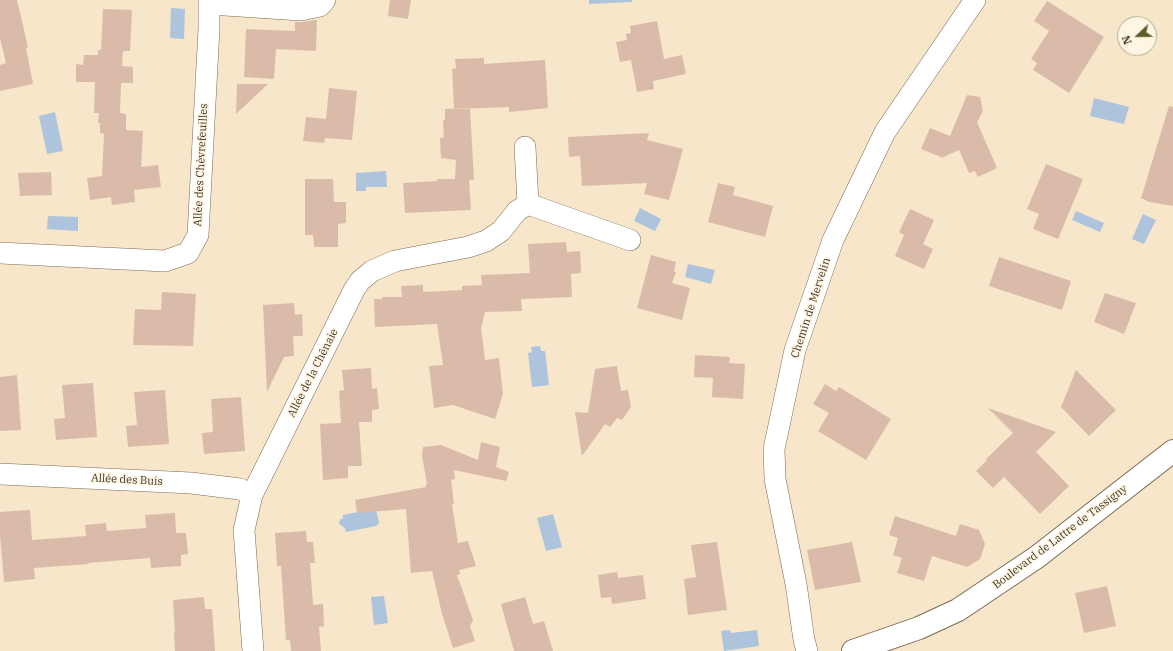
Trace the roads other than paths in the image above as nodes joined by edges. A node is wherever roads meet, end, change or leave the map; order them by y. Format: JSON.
{"nodes":[{"id":1,"x":325,"y":0,"type":"edge"},
{"id":2,"x":975,"y":0,"type":"edge"},
{"id":3,"x":209,"y":2,"type":"edge"},
{"id":4,"x":525,"y":147,"type":"dead end"},
{"id":5,"x":528,"y":204,"type":"junction"},
{"id":6,"x":630,"y":240,"type":"dead end"},
{"id":7,"x":0,"y":253,"type":"edge"},
{"id":8,"x":1173,"y":451,"type":"edge"},
{"id":9,"x":0,"y":474,"type":"edge"},
{"id":10,"x":252,"y":495,"type":"junction"},
{"id":11,"x":885,"y":646,"type":"edge"},
{"id":12,"x":254,"y":651,"type":"edge"},
{"id":13,"x":807,"y":651,"type":"edge"},
{"id":14,"x":853,"y":651,"type":"edge"}],
"edges":[{"from":1,"to":3,"type":"street","name":"Allée des Chèvrefeuilles"},
{"from":2,"to":13,"type":"street","name":"Chemin de Mervelin"},
{"from":3,"to":7,"type":"street","name":"Allée des Chèvrefeuilles"},
{"from":4,"to":5,"type":"street"},
{"from":5,"to":6,"type":"street"},
{"from":5,"to":10,"type":"street","name":"Allée de la Chênaie"},
{"from":8,"to":11,"type":"street","name":"Boulevard de Lattre de Tassigny"},
{"from":9,"to":10,"type":"street","name":"Allée des Buis"},
{"from":10,"to":12,"type":"street","name":"Allée de la Chênaie"},
{"from":11,"to":14,"type":"street","name":"Boulevard de Lattre de Tassigny"}]}
